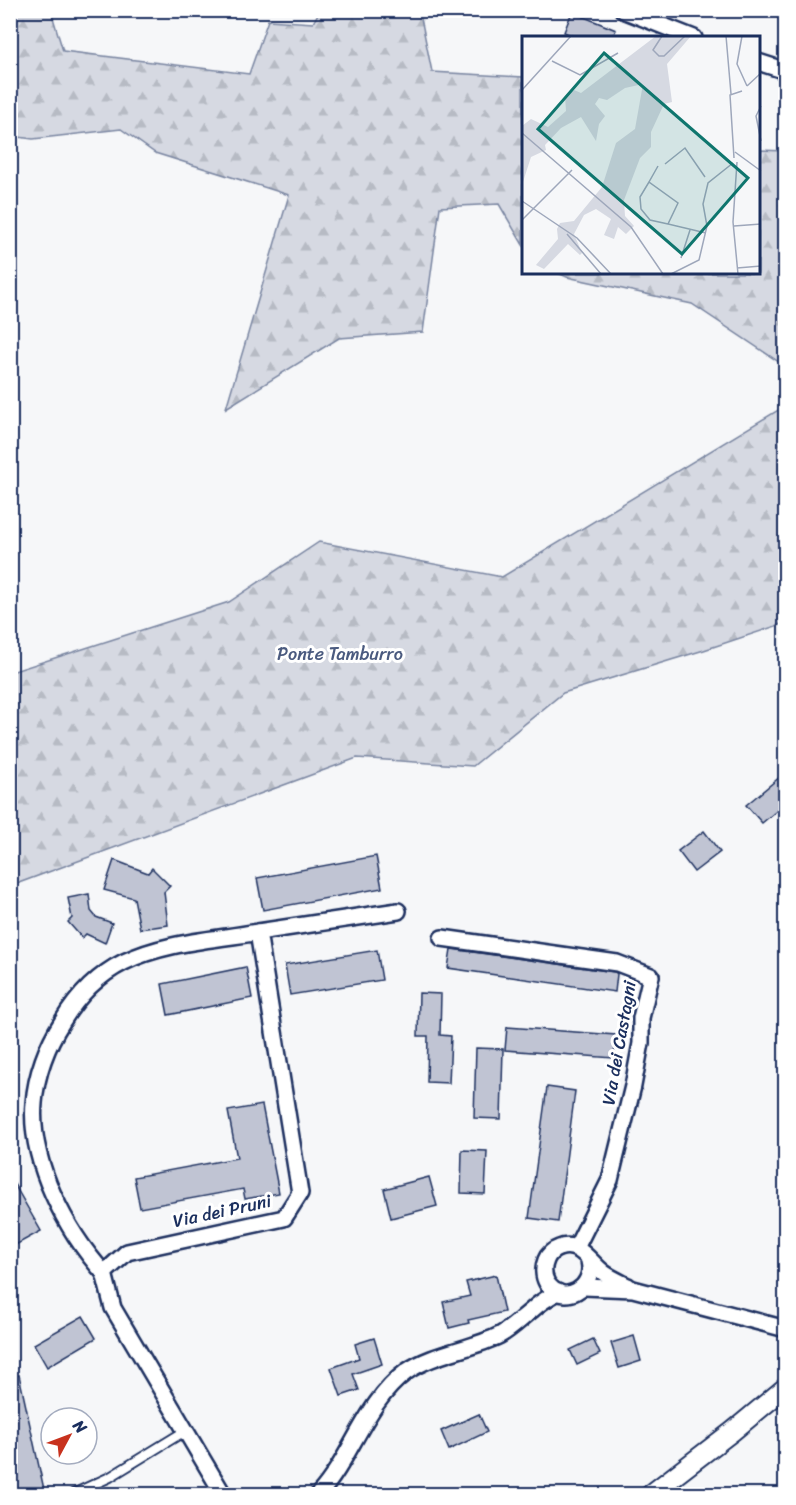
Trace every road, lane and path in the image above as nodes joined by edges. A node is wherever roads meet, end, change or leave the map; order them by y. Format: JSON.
{"nodes":[{"id":1,"x":623,"y":10,"type":"edge"},
{"id":2,"x":689,"y":36,"type":"edge"},
{"id":3,"x":760,"y":62,"type":"edge"},
{"id":4,"x":786,"y":71,"type":"edge"},
{"id":5,"x":398,"y":911,"type":"dead end"},
{"id":6,"x":258,"y":932,"type":"junction"},
{"id":7,"x":442,"y":938,"type":"dead end"},
{"id":8,"x":576,"y":1248,"type":"junction"},
{"id":9,"x":589,"y":1261,"type":"junction"},
{"id":10,"x":104,"y":1273,"type":"junction"},
{"id":11,"x":545,"y":1278,"type":"junction"},
{"id":12,"x":584,"y":1287,"type":"junction"},
{"id":13,"x":633,"y":1289,"type":"junction"},
{"id":14,"x":558,"y":1292,"type":"junction"},
{"id":15,"x":533,"y":1308,"type":"junction"},
{"id":16,"x":784,"y":1327,"type":"edge"},
{"id":17,"x":786,"y":1387,"type":"edge"},
{"id":18,"x":186,"y":1431,"type":"junction"},
{"id":19,"x":73,"y":1494,"type":"edge"},
{"id":20,"x":223,"y":1494,"type":"edge"},
{"id":21,"x":319,"y":1494,"type":"edge"},
{"id":22,"x":651,"y":1494,"type":"edge"}],
"edges":[{"from":1,"to":2,"type":"street"},
{"from":3,"to":4,"type":"street"},
{"from":5,"to":6,"type":"street"},
{"from":6,"to":10,"type":"street","name":"Via dei Pruni"},
{"from":6,"to":10,"type":"street"},
{"from":7,"to":8,"type":"street","name":"Via dei Castagni"},
{"from":8,"to":9,"type":"street"},
{"from":8,"to":11,"type":"street"},
{"from":9,"to":12,"type":"street"},
{"from":9,"to":13,"type":"street"},
{"from":10,"to":18,"type":"street"},
{"from":11,"to":14,"type":"street"},
{"from":11,"to":15,"type":"street"},
{"from":12,"to":13,"type":"street"},
{"from":12,"to":14,"type":"street"},
{"from":13,"to":16,"type":"street"},
{"from":14,"to":15,"type":"street"},
{"from":15,"to":21,"type":"street"},
{"from":17,"to":22,"type":"street"},
{"from":18,"to":19,"type":"lane"},
{"from":18,"to":20,"type":"street"}]}
